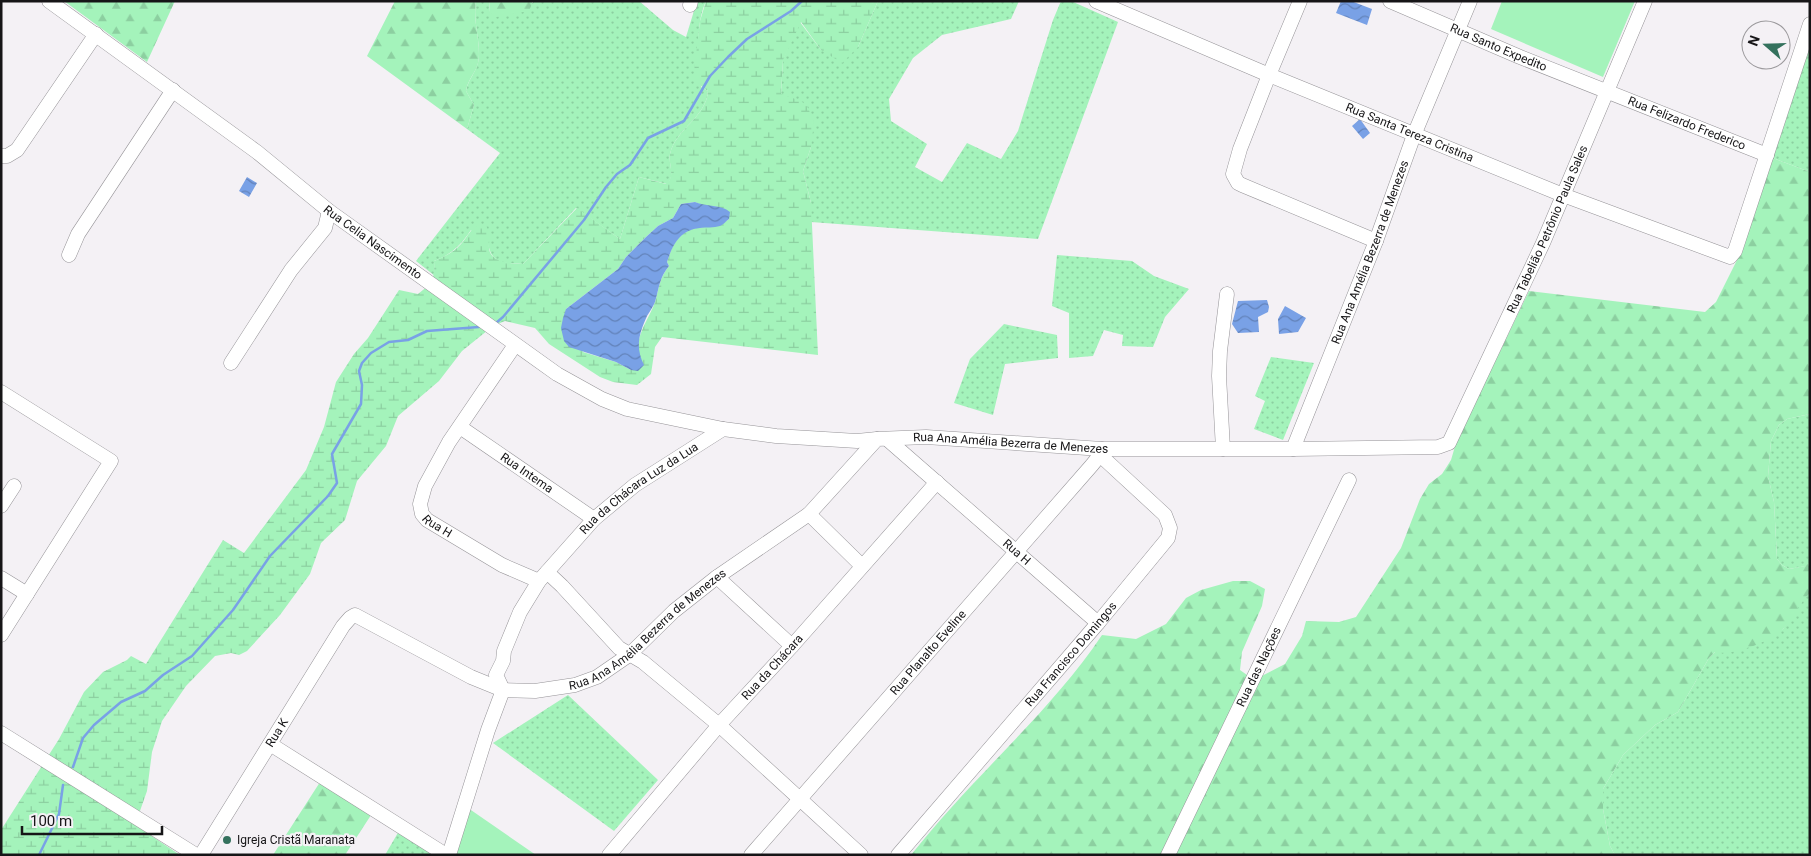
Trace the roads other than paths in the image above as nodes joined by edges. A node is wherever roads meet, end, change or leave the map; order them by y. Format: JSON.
{"nodes":[{"id":1,"x":50,"y":1,"type":"edge"},
{"id":2,"x":1096,"y":1,"type":"edge"},
{"id":3,"x":1300,"y":1,"type":"edge"},
{"id":4,"x":1390,"y":1,"type":"edge"},
{"id":5,"x":1470,"y":1,"type":"edge"},
{"id":6,"x":1644,"y":1,"type":"edge"},
{"id":7,"x":1119,"y":6,"type":"edge"},
{"id":8,"x":1810,"y":24,"type":"edge"},
{"id":9,"x":1457,"y":31,"type":"junction"},
{"id":10,"x":96,"y":34,"type":"junction"},
{"id":11,"x":1269,"y":75,"type":"junction"},
{"id":12,"x":173,"y":90,"type":"junction"},
{"id":13,"x":1607,"y":91,"type":"junction"},
{"id":14,"x":1414,"y":135,"type":"junction"},
{"id":15,"x":1767,"y":155,"type":"junction"},
{"id":16,"x":1,"y":156,"type":"edge"},
{"id":17,"x":1563,"y":195,"type":"junction"},
{"id":18,"x":329,"y":211,"type":"junction"},
{"id":19,"x":1376,"y":241,"type":"junction"},
{"id":20,"x":69,"y":255,"type":"dead end"},
{"id":21,"x":1227,"y":294,"type":"dead end"},
{"id":22,"x":515,"y":345,"type":"junction"},
{"id":23,"x":231,"y":363,"type":"dead end"},
{"id":24,"x":1,"y":392,"type":"edge"},
{"id":25,"x":460,"y":427,"type":"junction"},
{"id":26,"x":723,"y":430,"type":"junction"},
{"id":27,"x":882,"y":439,"type":"junction"},
{"id":28,"x":1223,"y":449,"type":"junction"},
{"id":29,"x":1293,"y":450,"type":"junction"},
{"id":30,"x":1101,"y":452,"type":"junction"},
{"id":31,"x":1349,"y":480,"type":"dead end"},
{"id":32,"x":937,"y":482,"type":"junction"},
{"id":33,"x":14,"y":486,"type":"dead end"},
{"id":34,"x":1,"y":506,"type":"edge"},
{"id":35,"x":809,"y":514,"type":"junction"},
{"id":36,"x":594,"y":519,"type":"junction"},
{"id":37,"x":1016,"y":552,"type":"junction"},
{"id":38,"x":862,"y":566,"type":"junction"},
{"id":39,"x":543,"y":577,"type":"junction"},
{"id":40,"x":717,"y":577,"type":"junction"},
{"id":41,"x":1,"y":578,"type":"edge"},
{"id":42,"x":27,"y":594,"type":"junction"},
{"id":43,"x":355,"y":615,"type":"joint"},
{"id":44,"x":1098,"y":623,"type":"junction"},
{"id":45,"x":1,"y":635,"type":"edge"},
{"id":46,"x":792,"y":646,"type":"junction"},
{"id":47,"x":629,"y":655,"type":"junction"},
{"id":48,"x":503,"y":690,"type":"junction"},
{"id":49,"x":718,"y":725,"type":"junction"},
{"id":50,"x":1,"y":733,"type":"edge"},
{"id":51,"x":270,"y":744,"type":"junction"},
{"id":52,"x":801,"y":799,"type":"junction"},
{"id":53,"x":196,"y":855,"type":"edge"},
{"id":54,"x":202,"y":855,"type":"edge"},
{"id":55,"x":448,"y":855,"type":"edge"},
{"id":56,"x":609,"y":855,"type":"edge"},
{"id":57,"x":751,"y":855,"type":"edge"},
{"id":58,"x":861,"y":855,"type":"edge"},
{"id":59,"x":898,"y":855,"type":"edge"},
{"id":60,"x":1168,"y":855,"type":"edge"}],
"edges":[{"from":1,"to":10,"type":"street","name":"Rua Celia Nascimento"},
{"from":2,"to":7,"type":"street","name":"Rua Santa Tereza Cristina"},
{"from":3,"to":11,"type":"street"},
{"from":4,"to":9,"type":"street","name":"Rua Santo Expedito"},
{"from":5,"to":9,"type":"street","name":"Rua Ana Amélia Bezerra de Menezes"},
{"from":6,"to":13,"type":"street","name":"Rua Tabelião Petrônio Paula Sales"},
{"from":7,"to":11,"type":"street","name":"Rua Santa Tereza Cristina"},
{"from":8,"to":15,"type":"street"},
{"from":9,"to":13,"type":"street","name":"Rua Santo Expedito"},
{"from":9,"to":14,"type":"street","name":"Rua Ana Amélia Bezerra de Menezes"},
{"from":10,"to":12,"type":"street","name":"Rua Celia Nascimento"},
{"from":10,"to":16,"type":"street"},
{"from":11,"to":14,"type":"street","name":"Rua Santa Tereza Cristina"},
{"from":11,"to":19,"type":"street"},
{"from":12,"to":18,"type":"street","name":"Rua Celia Nascimento"},
{"from":12,"to":20,"type":"street"},
{"from":13,"to":15,"type":"street","name":"Rua Felizardo Frederico"},
{"from":13,"to":17,"type":"street","name":"Rua Tabelião Petrônio Paula Sales"},
{"from":14,"to":17,"type":"street","name":"Rua Santa Tereza Cristina"},
{"from":14,"to":19,"type":"street","name":"Rua Ana Amélia Bezerra de Menezes"},
{"from":15,"to":17,"type":"street","name":"Rua Santa Tereza Cristina"},
{"from":17,"to":29,"type":"street","name":"Rua Tabelião Petrônio Paula Sales"},
{"from":18,"to":22,"type":"street","name":"Rua Celia Nascimento"},
{"from":18,"to":23,"type":"street"},
{"from":19,"to":29,"type":"street","name":"Rua Ana Amélia Bezerra de Menezes"},
{"from":21,"to":28,"type":"street"},
{"from":22,"to":25,"type":"street"},
{"from":22,"to":26,"type":"street","name":"Rua Celia Nascimento"},
{"from":24,"to":42,"type":"street"},
{"from":25,"to":36,"type":"street","name":"Rua Intema"},
{"from":25,"to":39,"type":"street","name":"Rua H"},
{"from":26,"to":27,"type":"street"},
{"from":26,"to":36,"type":"street","name":"Rua da Chácara Luz da Lua"},
{"from":27,"to":30,"type":"street","name":"Rua Ana Amélia Bezerra de Menezes"},
{"from":27,"to":32,"type":"street","name":"Rua H"},
{"from":27,"to":35,"type":"street","name":"Rua Ana Amélia Bezerra de Menezes"},
{"from":28,"to":29,"type":"street","name":"Rua Ana Amélia Bezerra de Menezes"},
{"from":28,"to":30,"type":"street","name":"Rua Ana Amélia Bezerra de Menezes"},
{"from":30,"to":37,"type":"street","name":"Rua Planalto Eveline"},
{"from":30,"to":44,"type":"street","name":"Rua Francisco Domingos"},
{"from":31,"to":60,"type":"street","name":"Rua das Nações"},
{"from":32,"to":37,"type":"street","name":"Rua H"},
{"from":32,"to":38,"type":"street","name":"Rua da Chácara"},
{"from":33,"to":34,"type":"street"},
{"from":35,"to":38,"type":"street"},
{"from":35,"to":40,"type":"street","name":"Rua Ana Amélia Bezerra de Menezes"},
{"from":36,"to":39,"type":"street","name":"Rua da Chácara Luz da Lua"},
{"from":37,"to":44,"type":"street","name":"Rua H"},
{"from":37,"to":52,"type":"street","name":"Rua Planalto Eveline"},
{"from":38,"to":46,"type":"street","name":"Rua da Chácara"},
{"from":39,"to":47,"type":"street","name":"Rua H"},
{"from":39,"to":48,"type":"street","name":"Rua da Chácara Luz da Lua"},
{"from":40,"to":46,"type":"street"},
{"from":40,"to":47,"type":"street","name":"Rua Ana Amélia Bezerra de Menezes"},
{"from":41,"to":42,"type":"street"},
{"from":42,"to":45,"type":"street"},
{"from":43,"to":48,"type":"street","name":"Rua Ana Amélia Bezerra de Menezes"},
{"from":43,"to":51,"type":"street","name":"Rua K"},
{"from":44,"to":59,"type":"street","name":"Rua Francisco Domingos"},
{"from":46,"to":49,"type":"street","name":"Rua da Chácara"},
{"from":47,"to":48,"type":"street","name":"Rua Ana Amélia Bezerra de Menezes"},
{"from":47,"to":49,"type":"street","name":"Rua H"},
{"from":48,"to":55,"type":"street"},
{"from":49,"to":52,"type":"street","name":"Rua H"},
{"from":49,"to":56,"type":"street","name":"Rua da Chácara"},
{"from":50,"to":53,"type":"street"},
{"from":51,"to":54,"type":"street","name":"Rua K"},
{"from":51,"to":55,"type":"street"},
{"from":52,"to":57,"type":"street","name":"Rua Planalto Eveline"},
{"from":52,"to":58,"type":"street","name":"Rua H"}]}
